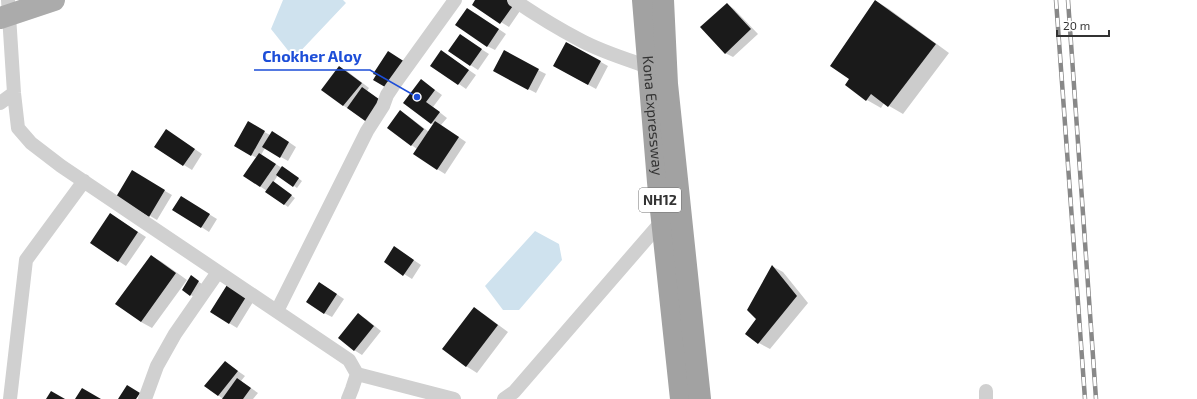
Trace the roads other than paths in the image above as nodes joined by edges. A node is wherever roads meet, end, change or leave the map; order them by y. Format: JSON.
{"nodes":[{"id":1,"x":54,"y":0,"type":"edge"},
{"id":2,"x":455,"y":0,"type":"edge"},
{"id":3,"x":514,"y":0,"type":"edge"},
{"id":4,"x":643,"y":0,"type":"edge"},
{"id":5,"x":663,"y":0,"type":"edge"},
{"id":6,"x":6,"y":11,"type":"edge"},
{"id":7,"x":649,"y":67,"type":"junction"},
{"id":8,"x":14,"y":93,"type":"junction"},
{"id":9,"x":0,"y":103,"type":"edge"},
{"id":10,"x":84,"y":181,"type":"junction"},
{"id":11,"x":663,"y":220,"type":"junction"},
{"id":12,"x":218,"y":272,"type":"junction"},
{"id":13,"x":277,"y":311,"type":"junction"},
{"id":14,"x":356,"y":374,"type":"junction"},
{"id":15,"x":512,"y":397,"type":"edge"},
{"id":16,"x":10,"y":399,"type":"edge"},
{"id":17,"x":145,"y":399,"type":"edge"},
{"id":18,"x":348,"y":399,"type":"edge"},
{"id":19,"x":454,"y":399,"type":"edge"},
{"id":20,"x":681,"y":399,"type":"edge"},
{"id":21,"x":700,"y":399,"type":"edge"}],
"edges":[{"from":1,"to":6,"type":"main road"},
{"from":2,"to":13,"type":"street"},
{"from":3,"to":7,"type":"street"},
{"from":4,"to":7,"type":"highway","name":"Kona Expressway","number":"NH12"},
{"from":5,"to":21,"type":"highway","name":"Kona Expressway","number":"NH12"},
{"from":6,"to":8,"type":"street"},
{"from":7,"to":11,"type":"highway","name":"Kona Expressway","number":"NH12"},
{"from":8,"to":9,"type":"street"},
{"from":8,"to":10,"type":"street"},
{"from":10,"to":12,"type":"street"},
{"from":10,"to":16,"type":"street"},
{"from":11,"to":15,"type":"street"},
{"from":11,"to":20,"type":"highway","name":"Kona Expressway","number":"NH12"},
{"from":12,"to":13,"type":"street"},
{"from":12,"to":17,"type":"street"},
{"from":13,"to":14,"type":"street"},
{"from":14,"to":18,"type":"street"},
{"from":14,"to":19,"type":"street"}]}
